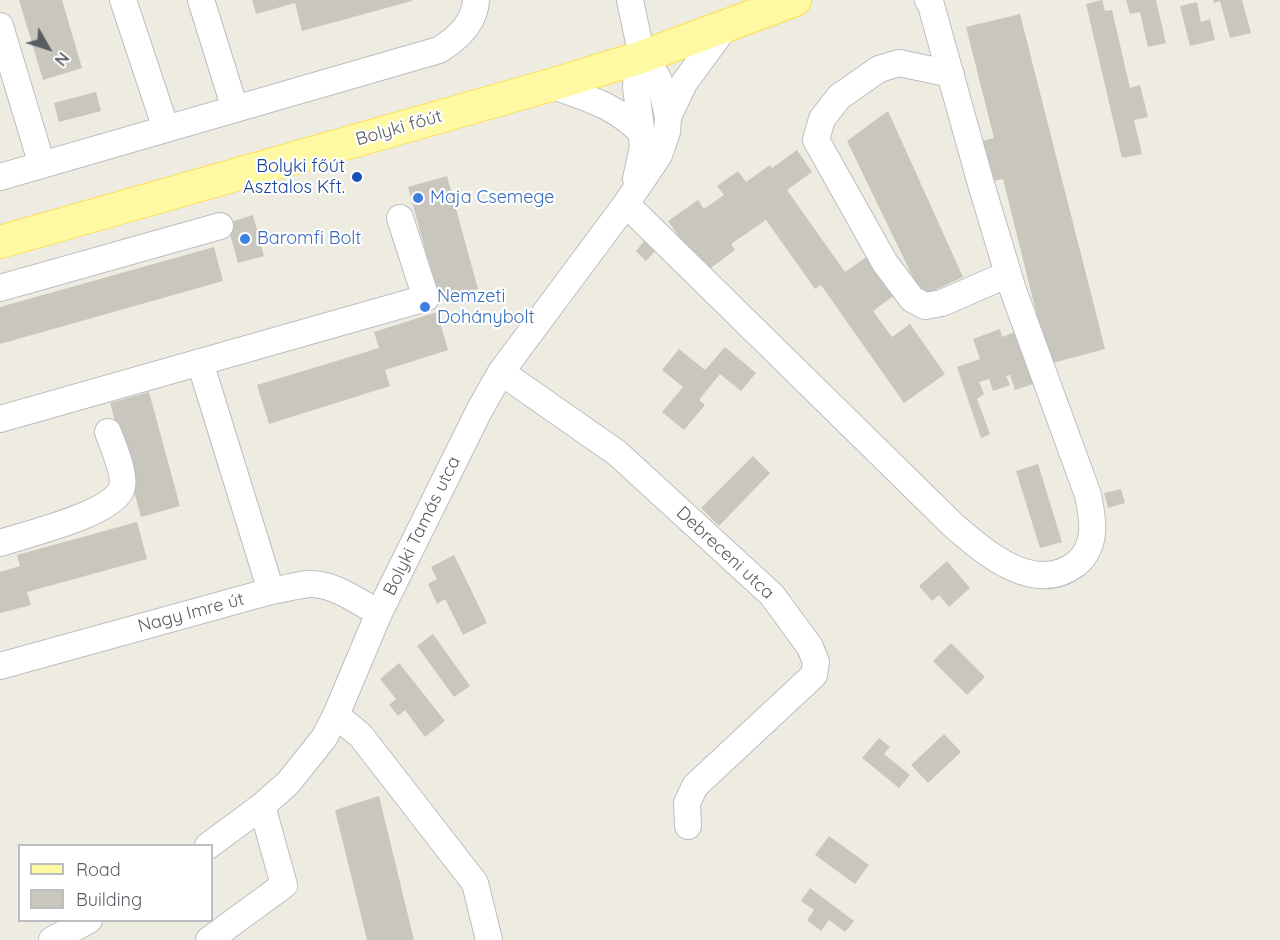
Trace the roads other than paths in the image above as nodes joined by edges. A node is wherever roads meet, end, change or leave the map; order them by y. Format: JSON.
{"nodes":[{"id":1,"x":123,"y":0,"type":"edge"},
{"id":2,"x":201,"y":0,"type":"edge"},
{"id":3,"x":476,"y":0,"type":"edge"},
{"id":4,"x":630,"y":0,"type":"edge"},
{"id":5,"x":795,"y":0,"type":"edge"},
{"id":6,"x":928,"y":0,"type":"edge"},
{"id":7,"x":0,"y":27,"type":"edge"},
{"id":8,"x":725,"y":27,"type":"junction"},
{"id":9,"x":642,"y":57,"type":"junction"},
{"id":10,"x":6,"y":67,"type":"edge"},
{"id":11,"x":951,"y":74,"type":"junction"},
{"id":12,"x":550,"y":85,"type":"junction"},
{"id":13,"x":235,"y":109,"type":"junction"},
{"id":14,"x":668,"y":117,"type":"junction"},
{"id":15,"x":166,"y":129,"type":"junction"},
{"id":16,"x":643,"y":134,"type":"junction"},
{"id":17,"x":42,"y":165,"type":"junction"},
{"id":18,"x":0,"y":177,"type":"edge"},
{"id":19,"x":629,"y":200,"type":"junction"},
{"id":20,"x":400,"y":218,"type":"dead end"},
{"id":21,"x":220,"y":226,"type":"dead end"},
{"id":22,"x":0,"y":242,"type":"edge"},
{"id":23,"x":1008,"y":274,"type":"junction"},
{"id":24,"x":0,"y":288,"type":"edge"},
{"id":25,"x":200,"y":362,"type":"junction"},
{"id":26,"x":501,"y":372,"type":"junction"},
{"id":27,"x":0,"y":419,"type":"edge"},
{"id":28,"x":108,"y":432,"type":"dead end"},
{"id":29,"x":0,"y":543,"type":"edge"},
{"id":30,"x":271,"y":591,"type":"junction"},
{"id":31,"x":379,"y":613,"type":"junction"},
{"id":32,"x":0,"y":666,"type":"edge"},
{"id":33,"x":336,"y":715,"type":"junction"},
{"id":34,"x":262,"y":806,"type":"junction"},
{"id":35,"x":688,"y":826,"type":"dead end"},
{"id":36,"x":211,"y":844,"type":"edge"},
{"id":37,"x":87,"y":922,"type":"edge"},
{"id":38,"x":52,"y":940,"type":"edge"},
{"id":39,"x":209,"y":940,"type":"edge"},
{"id":40,"x":489,"y":940,"type":"edge"}],
"edges":[{"from":1,"to":15,"type":"street"},
{"from":2,"to":13,"type":"street"},
{"from":3,"to":13,"type":"street"},
{"from":4,"to":9,"type":"street"},
{"from":5,"to":8,"type":"main road","name":"Bolyki főút"},
{"from":6,"to":11,"type":"street"},
{"from":7,"to":10,"type":"street"},
{"from":8,"to":9,"type":"main road","name":"Bolyki főút"},
{"from":8,"to":14,"type":"street","name":"Bolyki Tamás utca"},
{"from":9,"to":12,"type":"main road","name":"Bolyki főút"},
{"from":9,"to":14,"type":"street","name":"Bolyki Tamás utca"},
{"from":9,"to":16,"type":"street","name":"Bolyki Tamás utca"},
{"from":10,"to":17,"type":"street"},
{"from":11,"to":23,"type":"street"},
{"from":11,"to":23,"type":"street"},
{"from":12,"to":16,"type":"street"},
{"from":12,"to":22,"type":"main road","name":"Bolyki főút"},
{"from":13,"to":15,"type":"street"},
{"from":14,"to":19,"type":"street","name":"Bolyki Tamás utca"},
{"from":15,"to":17,"type":"street"},
{"from":16,"to":19,"type":"street","name":"Bolyki Tamás utca"},
{"from":17,"to":18,"type":"street"},
{"from":19,"to":23,"type":"street"},
{"from":19,"to":26,"type":"street","name":"Bolyki Tamás utca"},
{"from":20,"to":25,"type":"street"},
{"from":21,"to":24,"type":"street"},
{"from":25,"to":27,"type":"street"},
{"from":25,"to":30,"type":"street"},
{"from":26,"to":31,"type":"street","name":"Bolyki Tamás utca"},
{"from":26,"to":35,"type":"street","name":"Debreceni utca"},
{"from":28,"to":29,"type":"street"},
{"from":30,"to":31,"type":"street","name":"Nagy Imre út"},
{"from":30,"to":32,"type":"street","name":"Nagy Imre út"},
{"from":31,"to":33,"type":"street","name":"Bolyki Tamás utca"},
{"from":33,"to":34,"type":"street","name":"Bolyki Tamás utca"},
{"from":33,"to":40,"type":"street"},
{"from":34,"to":36,"type":"street","name":"Bolyki Tamás utca"},
{"from":34,"to":39,"type":"street"},
{"from":37,"to":38,"type":"street"}]}
